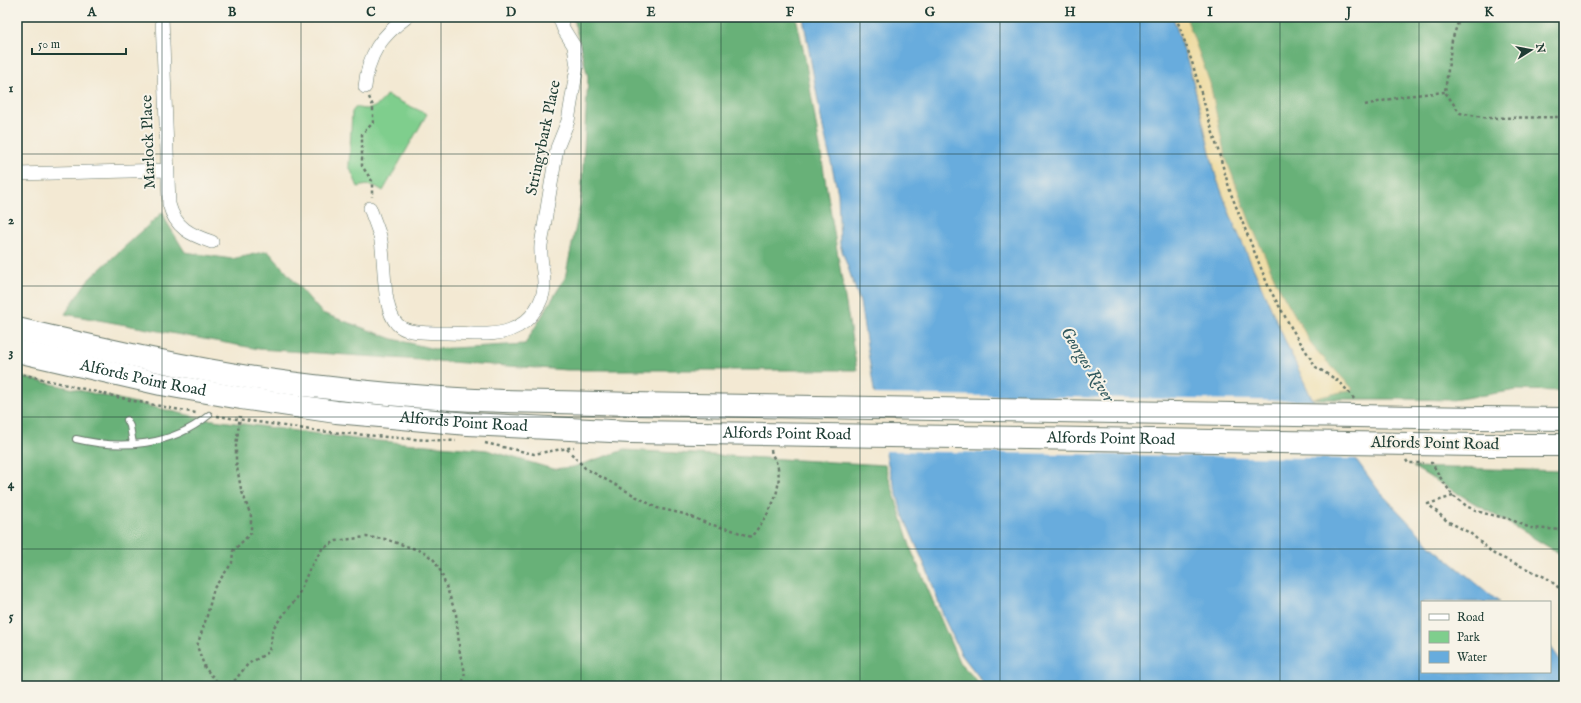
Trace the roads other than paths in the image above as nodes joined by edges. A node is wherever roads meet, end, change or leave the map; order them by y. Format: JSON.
{"nodes":[{"id":1,"x":162,"y":17,"type":"edge"},
{"id":2,"x":407,"y":17,"type":"edge"},
{"id":3,"x":559,"y":17,"type":"edge"},
{"id":4,"x":365,"y":87,"type":"road end"},
{"id":5,"x":167,"y":170,"type":"junction"},
{"id":6,"x":17,"y":174,"type":"edge"},
{"id":7,"x":370,"y":208,"type":"road end"},
{"id":8,"x":212,"y":242,"type":"dead end"},
{"id":9,"x":17,"y":329,"type":"edge"},
{"id":10,"x":17,"y":351,"type":"edge"},
{"id":11,"x":209,"y":415,"type":"dead end"},
{"id":12,"x":1564,"y":419,"type":"edge"},
{"id":13,"x":127,"y":420,"type":"dead end"},
{"id":14,"x":566,"y":422,"type":"junction"},
{"id":15,"x":76,"y":439,"type":"dead end"},
{"id":16,"x":133,"y":444,"type":"junction"},
{"id":17,"x":1564,"y":445,"type":"edge"}],
"edges":[{"from":1,"to":5,"type":"street","name":"Marlock Place"},
{"from":2,"to":4,"type":"street"},
{"from":3,"to":7,"type":"street","name":"Stringybark Place"},
{"from":5,"to":6,"type":"street"},
{"from":5,"to":8,"type":"street","name":"Marlock Place"},
{"from":9,"to":14,"type":"highway","name":"Alfords Point Road"},
{"from":10,"to":14,"type":"highway","name":"Alfords Point Road"},
{"from":11,"to":16,"type":"lane"},
{"from":12,"to":14,"type":"highway","name":"Alfords Point Road","bridge":true},
{"from":13,"to":16,"type":"lane"},
{"from":14,"to":17,"type":"highway","name":"Alfords Point Road","bridge":true},
{"from":15,"to":16,"type":"lane"}]}
